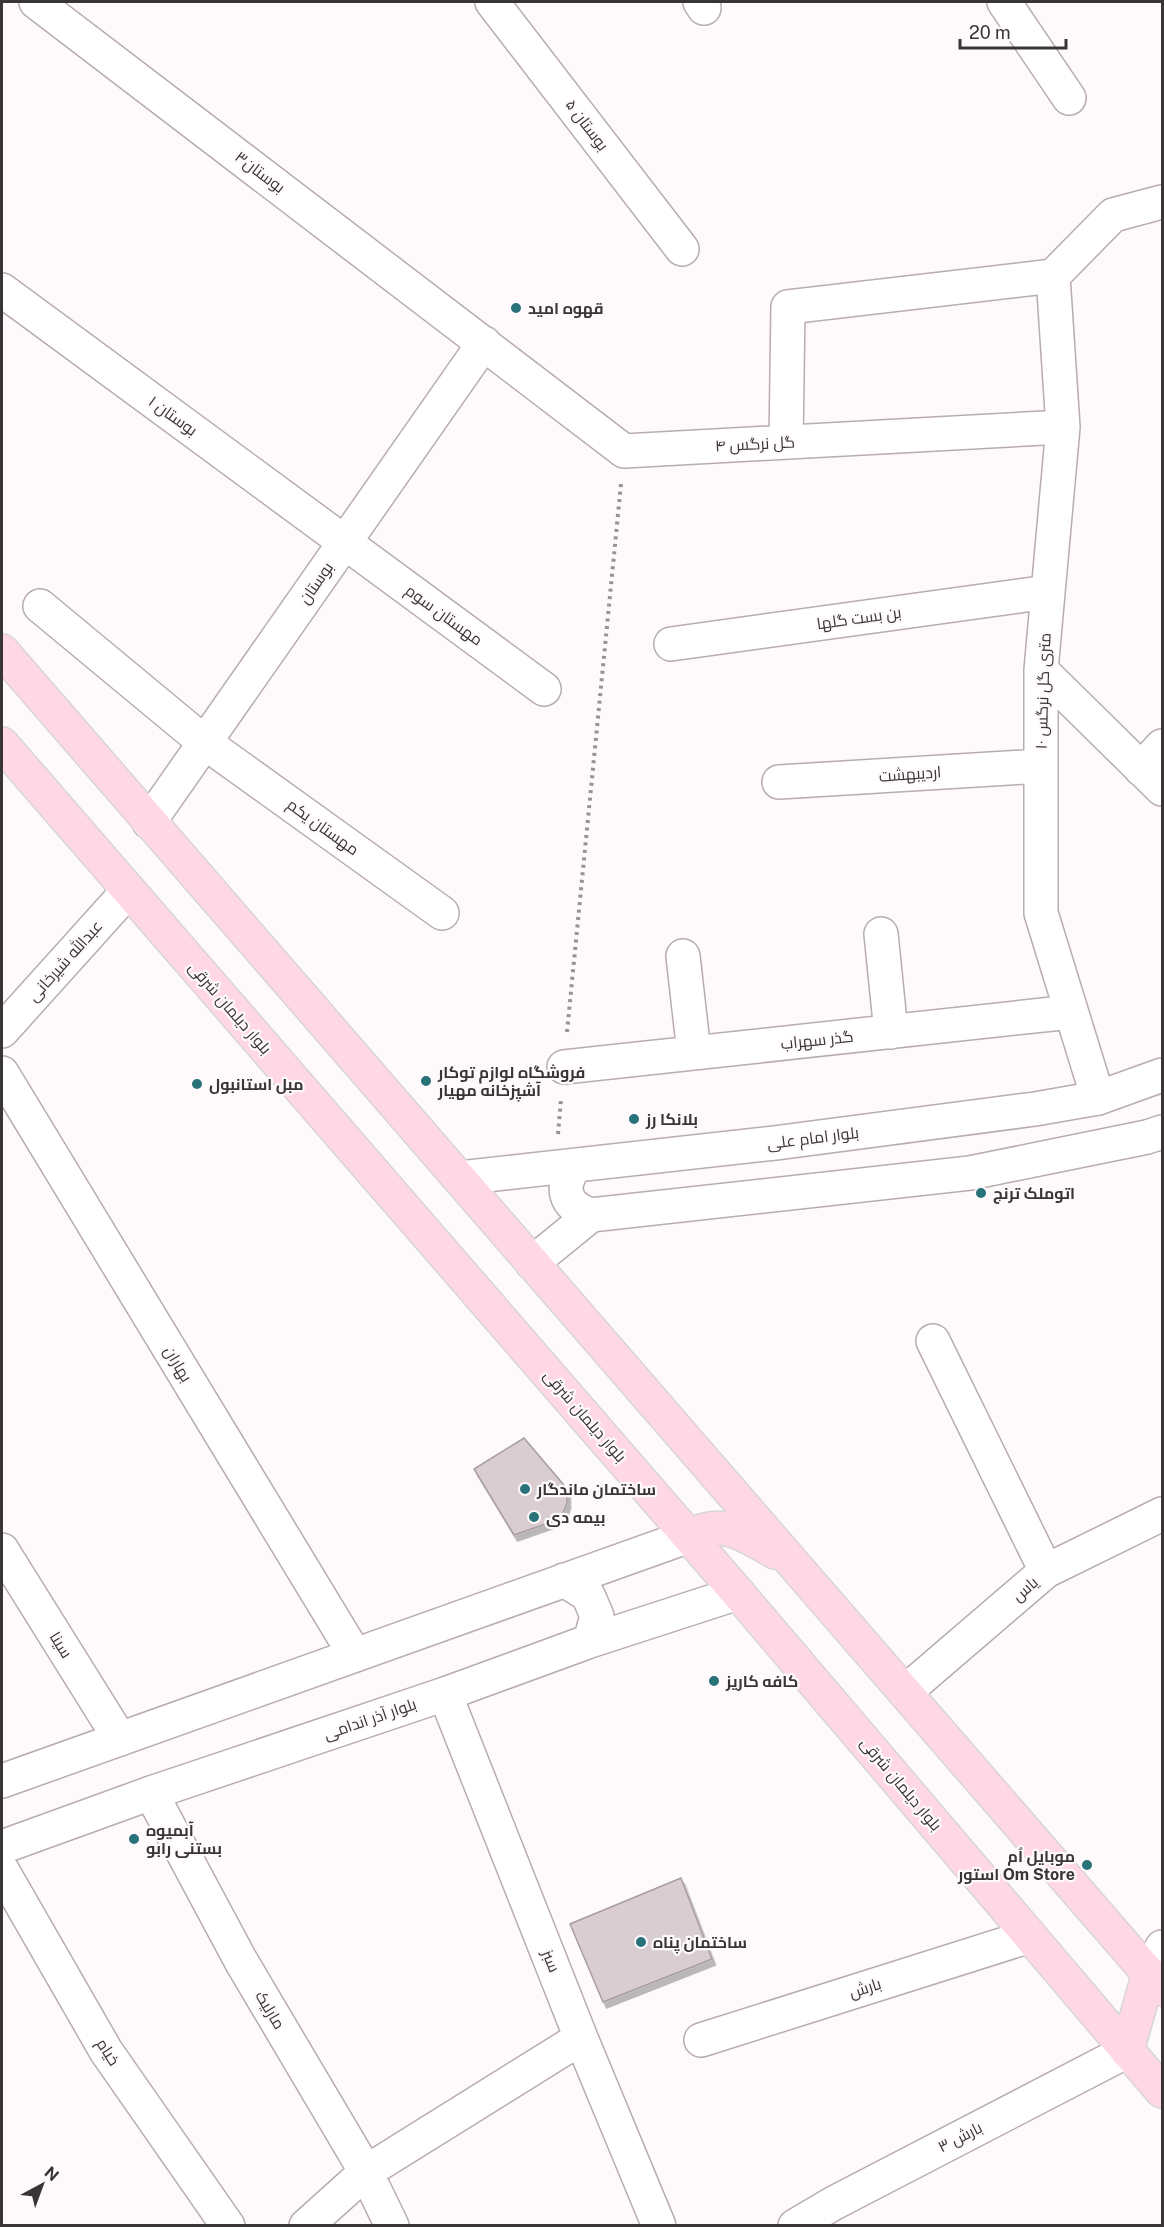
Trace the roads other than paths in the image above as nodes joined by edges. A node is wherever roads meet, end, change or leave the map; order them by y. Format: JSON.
{"nodes":[{"id":1,"x":36,"y":2,"type":"edge"},
{"id":2,"x":492,"y":2,"type":"edge"},
{"id":3,"x":1004,"y":2,"type":"edge"},
{"id":4,"x":1069,"y":98,"type":"dead end"},
{"id":5,"x":1162,"y":202,"type":"edge"},
{"id":6,"x":682,"y":249,"type":"dead end"},
{"id":7,"x":1053,"y":276,"type":"junction"},
{"id":8,"x":2,"y":290,"type":"edge"},
{"id":9,"x":484,"y":343,"type":"junction"},
{"id":10,"x":1063,"y":428,"type":"junction"},
{"id":11,"x":786,"y":442,"type":"junction"},
{"id":12,"x":345,"y":542,"type":"junction"},
{"id":13,"x":1048,"y":592,"type":"junction"},
{"id":14,"x":40,"y":606,"type":"dead end"},
{"id":15,"x":671,"y":644,"type":"dead end"},
{"id":16,"x":2,"y":651,"type":"edge"},
{"id":17,"x":1041,"y":670,"type":"junction"},
{"id":18,"x":544,"y":689,"type":"dead end"},
{"id":19,"x":204,"y":742,"type":"junction"},
{"id":20,"x":2,"y":744,"type":"edge"},
{"id":21,"x":1041,"y":766,"type":"junction"},
{"id":22,"x":1155,"y":768,"type":"edge"},
{"id":23,"x":779,"y":782,"type":"dead end"},
{"id":24,"x":148,"y":822,"type":"junction"},
{"id":25,"x":128,"y":891,"type":"junction"},
{"id":26,"x":442,"y":913,"type":"dead end"},
{"id":27,"x":881,"y":934,"type":"dead end"},
{"id":28,"x":683,"y":956,"type":"dead end"},
{"id":29,"x":1071,"y":1012,"type":"junction"},
{"id":30,"x":2,"y":1031,"type":"edge"},
{"id":31,"x":891,"y":1032,"type":"junction"},
{"id":32,"x":694,"y":1053,"type":"junction"},
{"id":33,"x":564,"y":1067,"type":"road end"},
{"id":34,"x":2,"y":1073,"type":"edge"},
{"id":35,"x":1162,"y":1075,"type":"edge"},
{"id":36,"x":1098,"y":1098,"type":"junction"},
{"id":37,"x":1162,"y":1132,"type":"edge"},
{"id":38,"x":566,"y":1166,"type":"junction"},
{"id":39,"x":460,"y":1178,"type":"junction"},
{"id":40,"x":591,"y":1215,"type":"junction"},
{"id":41,"x":532,"y":1263,"type":"junction"},
{"id":42,"x":933,"y":1341,"type":"dead end"},
{"id":43,"x":1162,"y":1514,"type":"edge"},
{"id":44,"x":689,"y":1536,"type":"junction"},
{"id":45,"x":2,"y":1550,"type":"edge"},
{"id":46,"x":792,"y":1562,"type":"junction"},
{"id":47,"x":1046,"y":1571,"type":"junction"},
{"id":48,"x":564,"y":1580,"type":"junction"},
{"id":49,"x":738,"y":1593,"type":"junction"},
{"id":50,"x":590,"y":1641,"type":"junction"},
{"id":51,"x":355,"y":1655,"type":"junction"},
{"id":52,"x":905,"y":1692,"type":"junction"},
{"id":53,"x":446,"y":1694,"type":"junction"},
{"id":54,"x":120,"y":1739,"type":"junction"},
{"id":55,"x":2,"y":1781,"type":"edge"},
{"id":56,"x":151,"y":1793,"type":"junction"},
{"id":57,"x":2,"y":1847,"type":"edge"},
{"id":58,"x":2,"y":1870,"type":"edge"},
{"id":59,"x":1030,"y":1936,"type":"junction"},
{"id":60,"x":1158,"y":1970,"type":"edge"},
{"id":61,"x":581,"y":2038,"type":"junction"},
{"id":62,"x":701,"y":2040,"type":"dead end"},
{"id":63,"x":1127,"y":2051,"type":"junction"},
{"id":64,"x":1162,"y":2091,"type":"edge"},
{"id":65,"x":366,"y":2172,"type":"junction"},
{"id":66,"x":840,"y":2214,"type":"edge"},
{"id":67,"x":228,"y":2226,"type":"edge"},
{"id":68,"x":306,"y":2226,"type":"edge"},
{"id":69,"x":392,"y":2226,"type":"edge"},
{"id":70,"x":660,"y":2226,"type":"edge"},
{"id":71,"x":795,"y":2226,"type":"edge"}],
"edges":[{"from":1,"to":9,"type":"street","name":"بوستان۳"},
{"from":2,"to":6,"type":"street","name":"بوستان ۵"},
{"from":3,"to":4,"type":"street"},
{"from":5,"to":7,"type":"street"},
{"from":7,"to":10,"type":"street","name":"۱۰ متری گل نرگس"},
{"from":7,"to":11,"type":"street"},
{"from":8,"to":12,"type":"street","name":"بوستان ۱"},
{"from":9,"to":11,"type":"street","name":"گل نرگس ۴"},
{"from":9,"to":12,"type":"street","name":"بوستان"},
{"from":10,"to":11,"type":"street","name":"گل نرگس ۴"},
{"from":10,"to":13,"type":"street","name":"۱۰ متری گل نرگس"},
{"from":12,"to":18,"type":"street","name":"مهستان سوم"},
{"from":12,"to":19,"type":"street","name":"بوستان"},
{"from":13,"to":15,"type":"street","name":"بن بست گلها"},
{"from":13,"to":17,"type":"street","name":"۱۰ متری گل نرگس"},
{"from":14,"to":19,"type":"street","name":"مهستان یکم"},
{"from":16,"to":24,"type":"main road"},
{"from":17,"to":21,"type":"street","name":"۱۰ متری گل نرگس"},
{"from":17,"to":22,"type":"street"},
{"from":19,"to":24,"type":"street","name":"بوستان"},
{"from":19,"to":26,"type":"street","name":"مهستان یکم"},
{"from":20,"to":25,"type":"main road","name":"بلوار دیلمان شرقی"},
{"from":21,"to":23,"type":"street","name":"اردیبهشت"},
{"from":21,"to":29,"type":"street","name":"۱۰ متری گل نرگس"},
{"from":24,"to":39,"type":"main road"},
{"from":25,"to":30,"type":"street","name":"عبدالله شیرخانی"},
{"from":25,"to":44,"type":"main road","name":"بلوار دیلمان شرقی"},
{"from":27,"to":31,"type":"street"},
{"from":28,"to":32,"type":"street"},
{"from":29,"to":31,"type":"street","name":"گذر سهراب"},
{"from":29,"to":36,"type":"street","name":"۱۰ متری گل نرگس"},
{"from":31,"to":32,"type":"street","name":"گذر سهراب"},
{"from":32,"to":33,"type":"street","name":"گذر سهراب"},
{"from":34,"to":51,"type":"street","name":"بهاران"},
{"from":35,"to":36,"type":"street","name":"بلوار امام علی"},
{"from":36,"to":38,"type":"street","name":"بلوار امام علی"},
{"from":37,"to":40,"type":"street"},
{"from":38,"to":39,"type":"street","name":"بلوار امام علی"},
{"from":38,"to":40,"type":"street"},
{"from":39,"to":41,"type":"main road"},
{"from":40,"to":41,"type":"street"},
{"from":41,"to":46,"type":"main road"},
{"from":42,"to":47,"type":"street"},
{"from":43,"to":47,"type":"street","name":"یاس"},
{"from":44,"to":46,"type":"main road"},
{"from":44,"to":48,"type":"street"},
{"from":44,"to":49,"type":"main road","name":"بلوار دیلمان شرقی"},
{"from":45,"to":54,"type":"street","name":"سینا"},
{"from":46,"to":52,"type":"main road"},
{"from":47,"to":52,"type":"street","name":"یاس"},
{"from":48,"to":50,"type":"street"},
{"from":48,"to":51,"type":"street"},
{"from":49,"to":50,"type":"street","name":"بلوار آذر اندامی"},
{"from":49,"to":59,"type":"main road","name":"بلوار دیلمان شرقی"},
{"from":50,"to":53,"type":"street","name":"بلوار آذر اندامی"},
{"from":51,"to":54,"type":"street"},
{"from":52,"to":60,"type":"main road"},
{"from":53,"to":56,"type":"street","name":"بلوار آذر اندامی"},
{"from":53,"to":61,"type":"street","name":"سبز"},
{"from":54,"to":55,"type":"street"},
{"from":56,"to":57,"type":"street","name":"بلوار آذر اندامی"},
{"from":56,"to":65,"type":"street","name":"مارلیک"},
{"from":58,"to":67,"type":"street","name":"خیام"},
{"from":59,"to":62,"type":"street","name":"بارش"},
{"from":59,"to":63,"type":"main road","name":"بلوار دیلمان شرقی"},
{"from":60,"to":63,"type":"main road"},
{"from":61,"to":65,"type":"street"},
{"from":61,"to":70,"type":"street","name":"سبز"},
{"from":63,"to":64,"type":"main road","name":"بلوار دیلمان شرقی"},
{"from":63,"to":66,"type":"street","name":"بارش ۳"},
{"from":65,"to":68,"type":"street"},
{"from":65,"to":69,"type":"street","name":"مارلیک"},
{"from":66,"to":71,"type":"street","name":"بارش ۳"}]}
